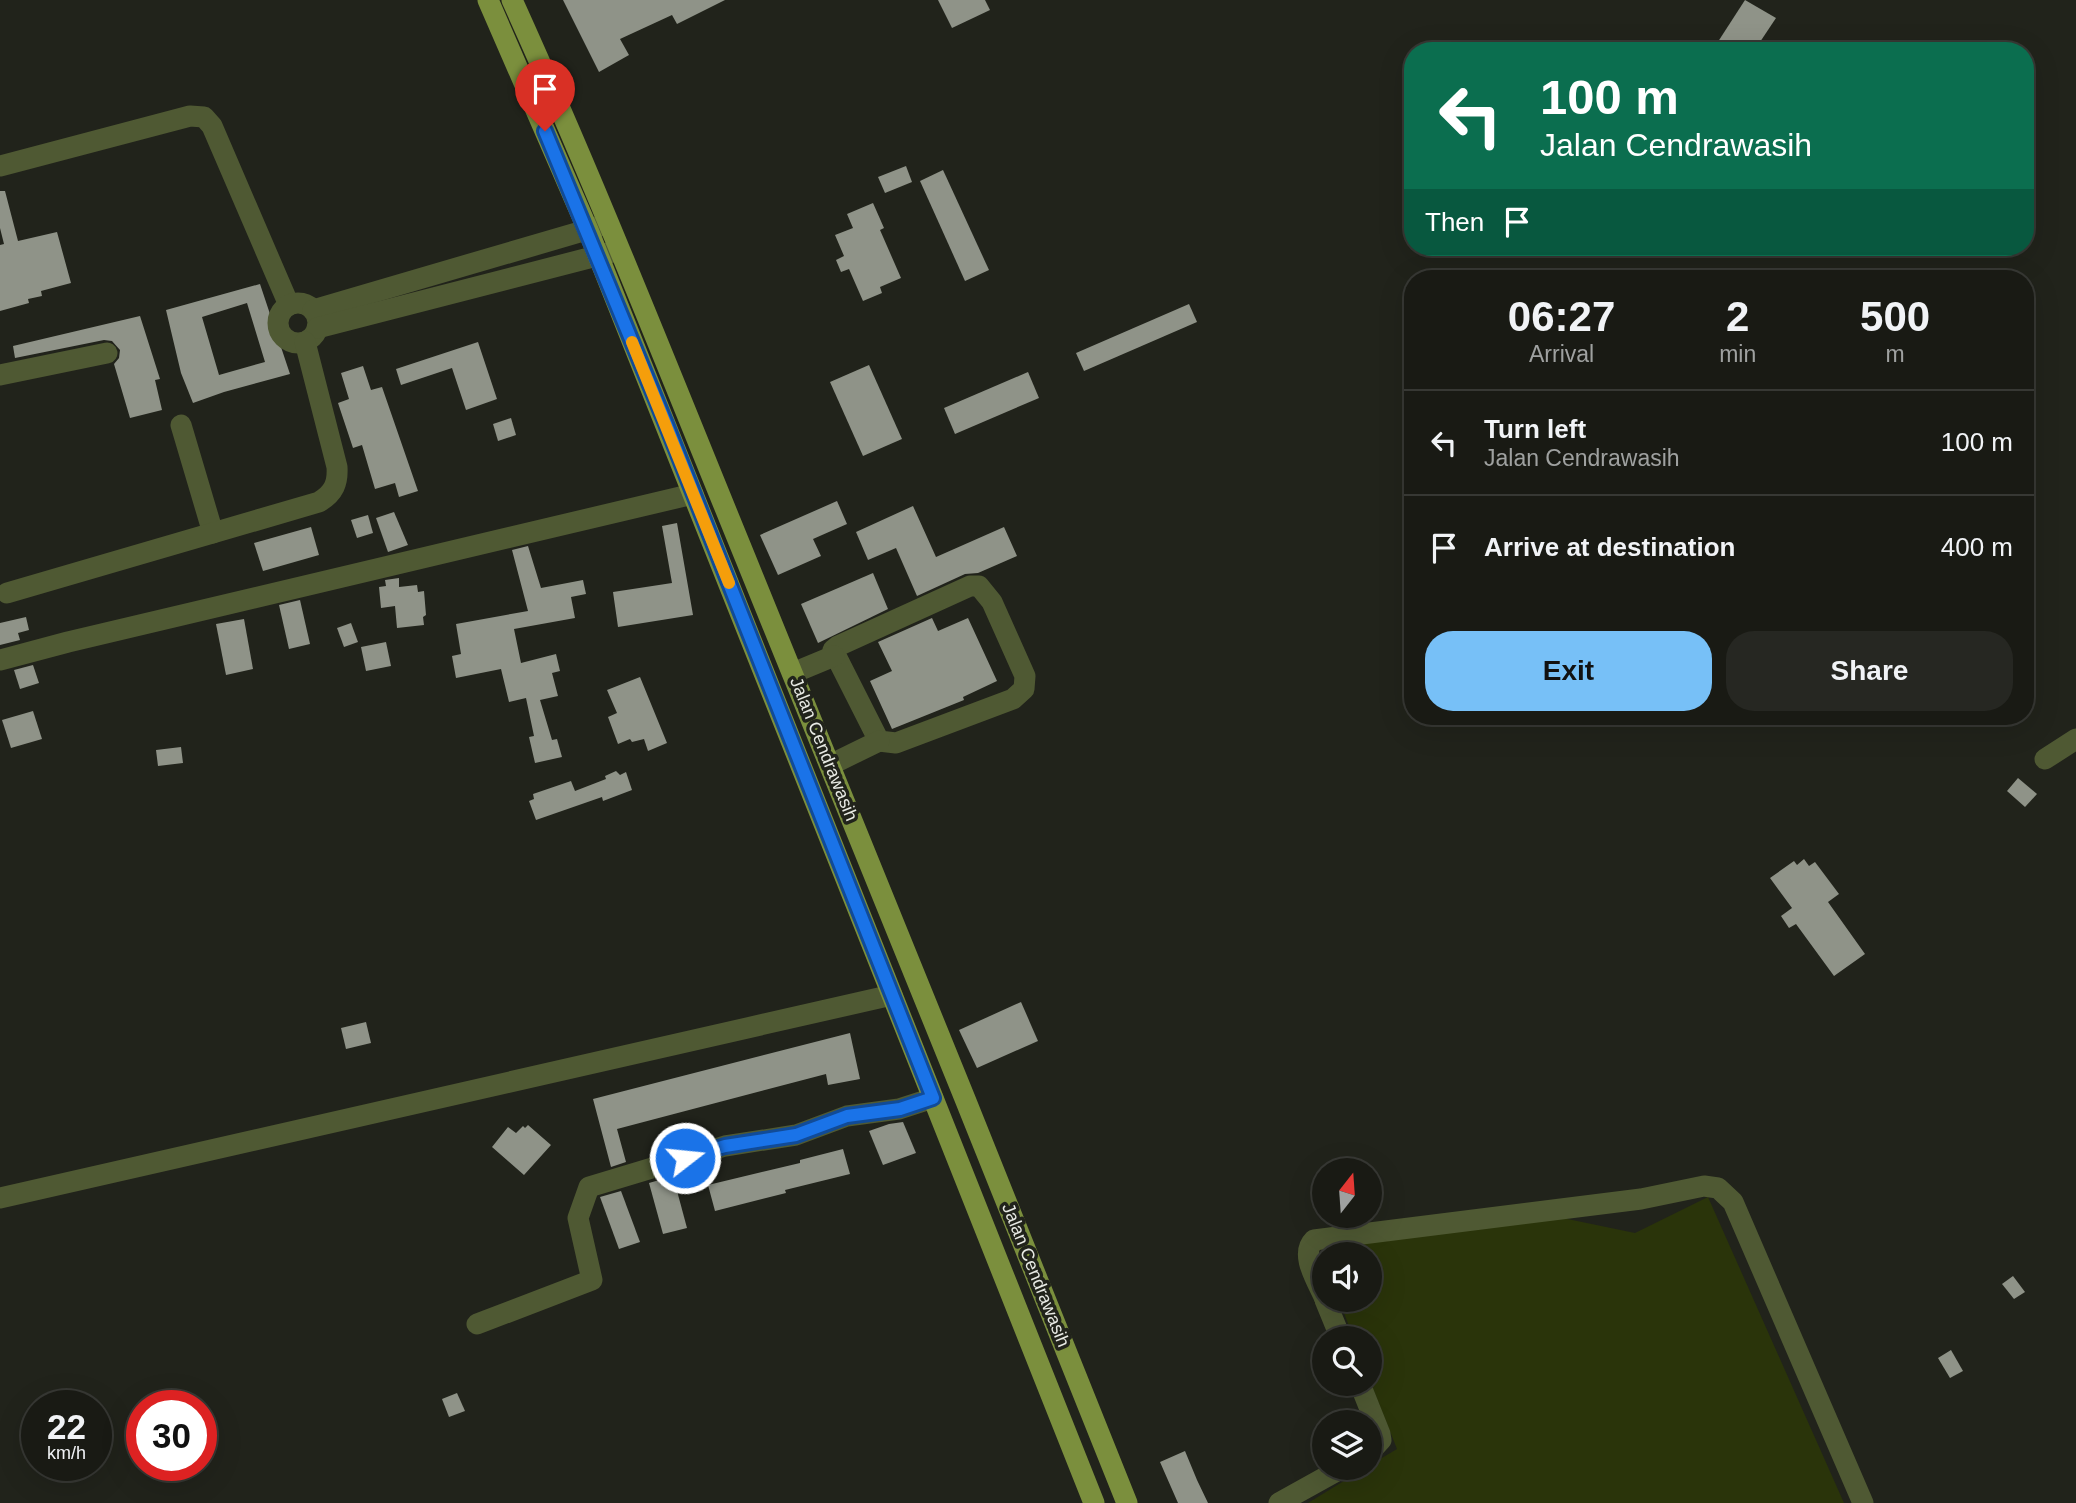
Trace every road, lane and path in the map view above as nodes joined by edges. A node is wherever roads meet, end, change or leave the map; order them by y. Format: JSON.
{"nodes":[{"id":1,"x":488,"y":0,"type":"edge"},
{"id":2,"x":512,"y":0,"type":"edge"},
{"id":3,"x":0,"y":166,"type":"edge"},
{"id":4,"x":598,"y":227,"type":"junction"},
{"id":5,"x":608,"y":253,"type":"junction"},
{"id":6,"x":289,"y":305,"type":"junction"},
{"id":7,"x":312,"y":326,"type":"junction"},
{"id":8,"x":107,"y":353,"type":"dead end"},
{"id":9,"x":0,"y":375,"type":"edge"},
{"id":10,"x":181,"y":425,"type":"dead end"},
{"id":11,"x":694,"y":494,"type":"junction"},
{"id":12,"x":213,"y":533,"type":"junction"},
{"id":13,"x":7,"y":593,"type":"dead end"},
{"id":14,"x":834,"y":656,"type":"junction"},
{"id":15,"x":0,"y":660,"type":"edge"},
{"id":16,"x":793,"y":673,"type":"junction"},
{"id":17,"x":2076,"y":739,"type":"edge"},
{"id":18,"x":879,"y":741,"type":"junction"},
{"id":19,"x":2045,"y":759,"type":"dead end"},
{"id":20,"x":831,"y":765,"type":"junction"},
{"id":21,"x":892,"y":995,"type":"junction"},
{"id":22,"x":933,"y":1098,"type":"junction"},
{"id":23,"x":0,"y":1198,"type":"edge"},
{"id":24,"x":1312,"y":1242,"type":"edge"},
{"id":25,"x":1312,"y":1242,"type":"edge"},
{"id":26,"x":1312,"y":1267,"type":"edge"},
{"id":27,"x":477,"y":1324,"type":"dead end"},
{"id":28,"x":1320,"y":1480,"type":"edge"},
{"id":29,"x":1094,"y":1503,"type":"edge"},
{"id":30,"x":1127,"y":1503,"type":"edge"},
{"id":31,"x":1279,"y":1503,"type":"edge"},
{"id":32,"x":1863,"y":1503,"type":"edge"}],
"edges":[{"from":1,"to":4,"type":"main road","name":"Jalan Cendrawasih"},
{"from":2,"to":4,"type":"main road","name":"Jalan Cendrawasih"},
{"from":3,"to":6,"type":"street"},
{"from":4,"to":5,"type":"main road","name":"Jalan Cendrawasih"},
{"from":4,"to":7,"type":"street"},
{"from":5,"to":7,"type":"street"},
{"from":5,"to":11,"type":"main road","name":"Jalan Cendrawasih"},
{"from":5,"to":16,"type":"main road","name":"Jalan Cendrawasih"},
{"from":6,"to":7,"type":"street"},
{"from":6,"to":7,"type":"street"},
{"from":7,"to":12,"type":"street"},
{"from":8,"to":9,"type":"street"},
{"from":10,"to":12,"type":"street"},
{"from":11,"to":15,"type":"street"},
{"from":11,"to":21,"type":"main road","name":"Jalan Cendrawasih"},
{"from":12,"to":13,"type":"street"},
{"from":14,"to":16,"type":"street"},
{"from":14,"to":18,"type":"street"},
{"from":14,"to":18,"type":"street"},
{"from":16,"to":20,"type":"main road","name":"Jalan Cendrawasih"},
{"from":17,"to":19,"type":"street"},
{"from":18,"to":20,"type":"street"},
{"from":20,"to":30,"type":"main road","name":"Jalan Cendrawasih"},
{"from":21,"to":22,"type":"main road","name":"Jalan Cendrawasih"},
{"from":21,"to":23,"type":"street"},
{"from":22,"to":27,"type":"street"},
{"from":22,"to":29,"type":"main road","name":"Jalan Cendrawasih"},
{"from":24,"to":32,"type":"street"},
{"from":25,"to":26,"type":"street"},
{"from":28,"to":31,"type":"street"}]}
